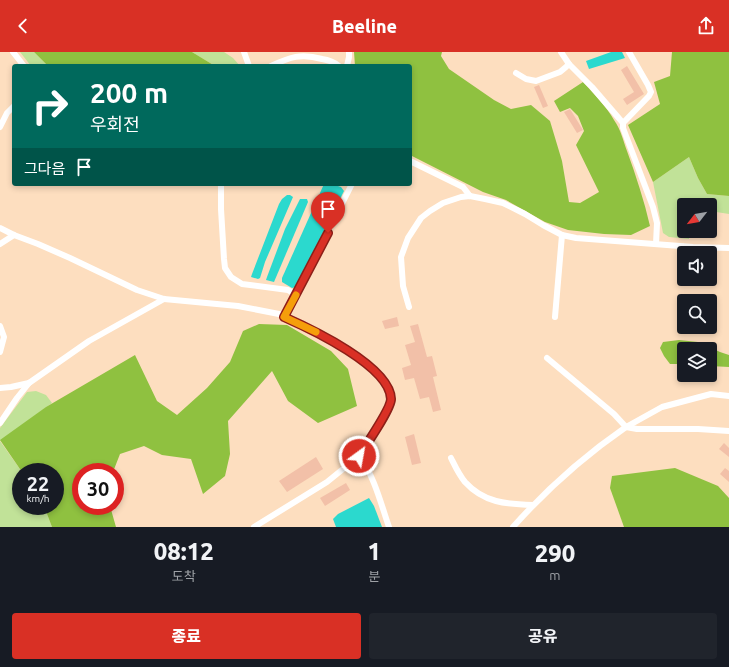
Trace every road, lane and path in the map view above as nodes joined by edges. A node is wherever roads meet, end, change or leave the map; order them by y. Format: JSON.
{"nodes":[{"id":1,"x":13,"y":52,"type":"edge"},
{"id":2,"x":244,"y":52,"type":"edge"},
{"id":3,"x":349,"y":52,"type":"edge"},
{"id":4,"x":561,"y":52,"type":"edge"},
{"id":5,"x":629,"y":52,"type":"edge"},
{"id":6,"x":22,"y":64,"type":"edge"},
{"id":7,"x":248,"y":64,"type":"edge"},
{"id":8,"x":275,"y":64,"type":"edge"},
{"id":9,"x":336,"y":64,"type":"edge"},
{"id":10,"x":347,"y":64,"type":"edge"},
{"id":11,"x":569,"y":64,"type":"junction"},
{"id":12,"x":516,"y":73,"type":"dead end"},
{"id":13,"x":12,"y":108,"type":"edge"},
{"id":14,"x":623,"y":123,"type":"junction"},
{"id":15,"x":0,"y":126,"type":"edge"},
{"id":16,"x":412,"y":162,"type":"edge"},
{"id":17,"x":221,"y":186,"type":"edge"},
{"id":18,"x":351,"y":186,"type":"edge"},
{"id":19,"x":470,"y":196,"type":"junction"},
{"id":20,"x":0,"y":228,"type":"edge"},
{"id":21,"x":14,"y":235,"type":"junction"},
{"id":22,"x":562,"y":235,"type":"junction"},
{"id":23,"x":0,"y":244,"type":"edge"},
{"id":24,"x":656,"y":244,"type":"junction"},
{"id":25,"x":729,"y":248,"type":"edge"},
{"id":26,"x":296,"y":294,"type":"junction"},
{"id":27,"x":164,"y":299,"type":"junction"},
{"id":28,"x":408,"y":308,"type":"dead end"},
{"id":29,"x":284,"y":317,"type":"junction"},
{"id":30,"x":555,"y":317,"type":"dead end"},
{"id":31,"x":0,"y":326,"type":"edge"},
{"id":32,"x":0,"y":352,"type":"edge"},
{"id":33,"x":547,"y":358,"type":"dead end"},
{"id":34,"x":29,"y":383,"type":"junction"},
{"id":35,"x":0,"y":388,"type":"edge"},
{"id":36,"x":729,"y":396,"type":"edge"},
{"id":37,"x":0,"y":423,"type":"edge"},
{"id":38,"x":626,"y":427,"type":"junction"},
{"id":39,"x":729,"y":431,"type":"edge"},
{"id":40,"x":359,"y":456,"type":"junction"},
{"id":41,"x":451,"y":458,"type":"dead end"},
{"id":42,"x":533,"y":506,"type":"junction"},
{"id":43,"x":254,"y":527,"type":"edge"},
{"id":44,"x":388,"y":527,"type":"edge"},
{"id":45,"x":512,"y":527,"type":"edge"}],
"edges":[{"from":1,"to":6,"type":"street"},
{"from":2,"to":7,"type":"street"},
{"from":3,"to":10,"type":"street"},
{"from":4,"to":11,"type":"street"},
{"from":5,"to":14,"type":"street"},
{"from":8,"to":9,"type":"street"},
{"from":11,"to":12,"type":"street"},
{"from":11,"to":14,"type":"street"},
{"from":13,"to":15,"type":"street"},
{"from":14,"to":24,"type":"street"},
{"from":16,"to":19,"type":"street"},
{"from":17,"to":26,"type":"street"},
{"from":18,"to":26,"type":"street"},
{"from":19,"to":22,"type":"street"},
{"from":19,"to":28,"type":"street"},
{"from":20,"to":21,"type":"street"},
{"from":21,"to":23,"type":"street"},
{"from":21,"to":27,"type":"street"},
{"from":22,"to":24,"type":"street"},
{"from":22,"to":30,"type":"street"},
{"from":24,"to":25,"type":"street"},
{"from":26,"to":29,"type":"street"},
{"from":27,"to":29,"type":"street"},
{"from":27,"to":34,"type":"street"},
{"from":29,"to":40,"type":"street"},
{"from":31,"to":32,"type":"street"},
{"from":33,"to":38,"type":"street"},
{"from":34,"to":35,"type":"street"},
{"from":34,"to":37,"type":"street"},
{"from":36,"to":38,"type":"street"},
{"from":38,"to":39,"type":"street"},
{"from":38,"to":42,"type":"street"},
{"from":40,"to":43,"type":"street"},
{"from":40,"to":44,"type":"street"},
{"from":41,"to":42,"type":"street"},
{"from":42,"to":45,"type":"street"}]}
